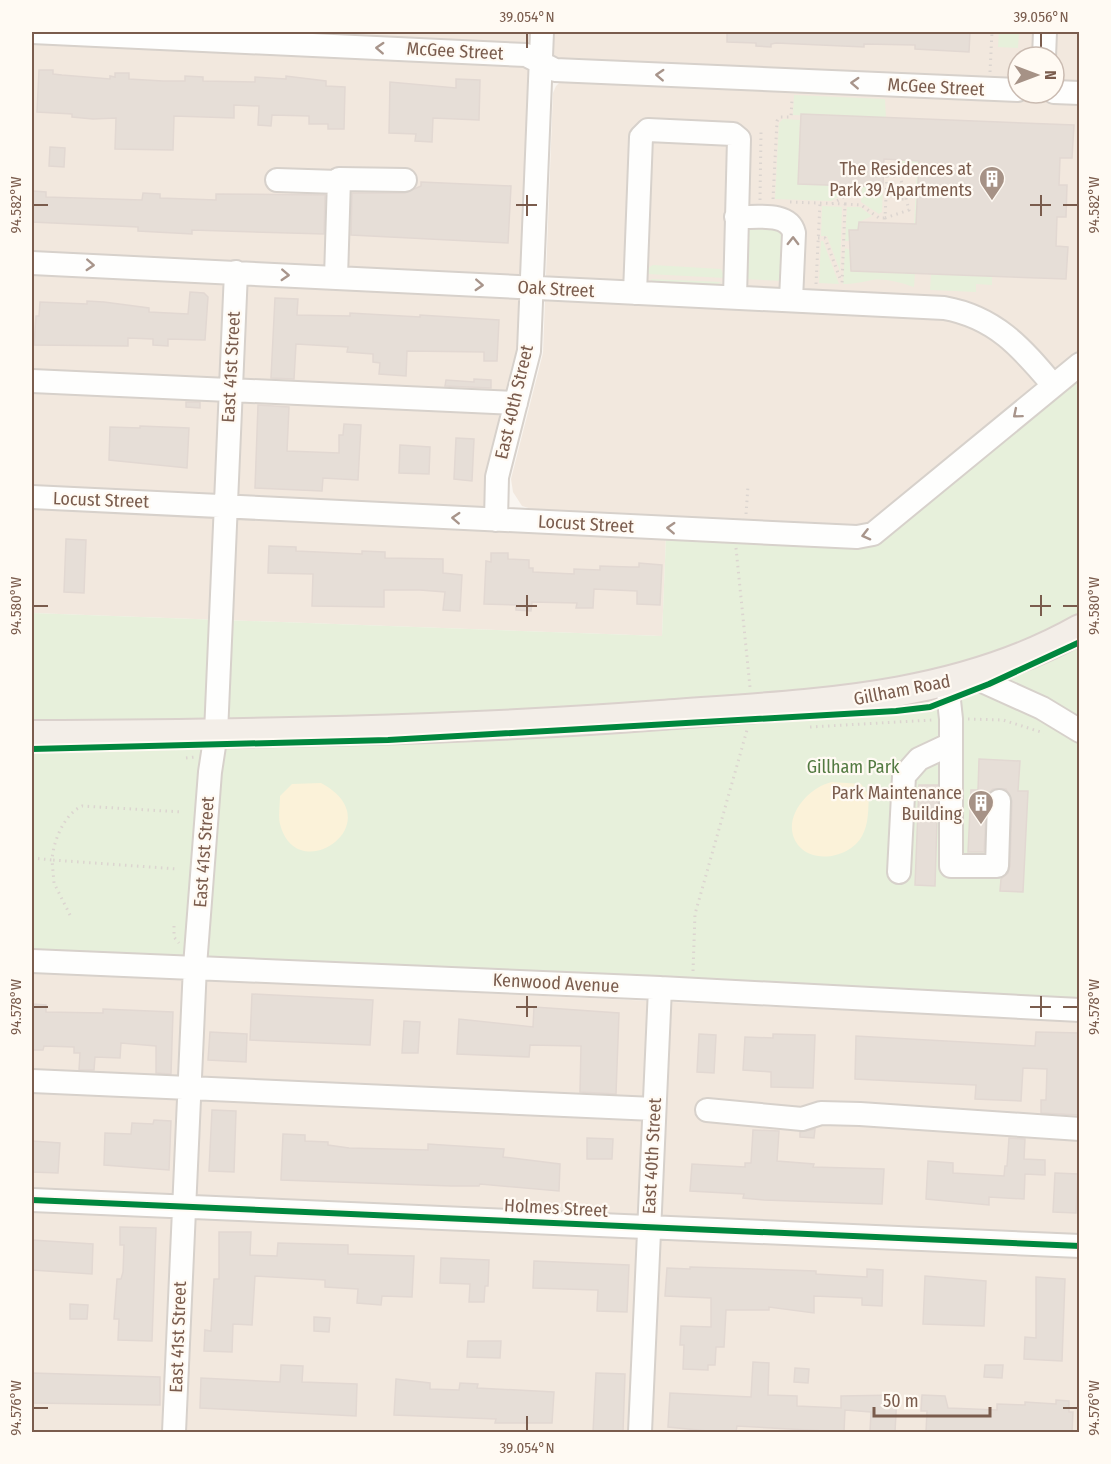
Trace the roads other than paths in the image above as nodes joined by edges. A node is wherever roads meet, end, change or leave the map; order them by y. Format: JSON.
{"nodes":[{"id":1,"x":542,"y":32,"type":"edge"},
{"id":2,"x":32,"y":33,"type":"edge"},
{"id":3,"x":541,"y":63,"type":"junction"},
{"id":4,"x":1006,"y":89,"type":"edge"},
{"id":5,"x":277,"y":180,"type":"dead end"},
{"id":6,"x":405,"y":180,"type":"dead end"},
{"id":7,"x":338,"y":182,"type":"junction"},
{"id":8,"x":736,"y":217,"type":"junction"},
{"id":9,"x":32,"y":263,"type":"edge"},
{"id":10,"x":236,"y":272,"type":"junction"},
{"id":11,"x":336,"y":278,"type":"junction"},
{"id":12,"x":532,"y":288,"type":"junction"},
{"id":13,"x":635,"y":293,"type":"junction"},
{"id":14,"x":735,"y":297,"type":"junction"},
{"id":15,"x":791,"y":300,"type":"junction"},
{"id":16,"x":1080,"y":364,"type":"edge"},
{"id":17,"x":32,"y":381,"type":"edge"},
{"id":18,"x":1053,"y":385,"type":"junction"},
{"id":19,"x":230,"y":389,"type":"junction"},
{"id":20,"x":516,"y":403,"type":"junction"},
{"id":21,"x":32,"y":497,"type":"edge"},
{"id":22,"x":225,"y":505,"type":"junction"},
{"id":23,"x":496,"y":520,"type":"junction"},
{"id":24,"x":1080,"y":629,"type":"edge"},
{"id":25,"x":959,"y":679,"type":"junction"},
{"id":26,"x":1080,"y":731,"type":"edge"},
{"id":27,"x":216,"y":733,"type":"junction"},
{"id":28,"x":32,"y":735,"type":"edge"},
{"id":29,"x":951,"y":744,"type":"junction"},
{"id":30,"x":999,"y":801,"type":"dead end"},
{"id":31,"x":899,"y":872,"type":"dead end"},
{"id":32,"x":32,"y":961,"type":"edge"},
{"id":33,"x":195,"y":966,"type":"junction"},
{"id":34,"x":660,"y":988,"type":"junction"},
{"id":35,"x":1080,"y":1010,"type":"edge"},
{"id":36,"x":32,"y":1081,"type":"edge"},
{"id":37,"x":190,"y":1088,"type":"junction"},
{"id":38,"x":654,"y":1109,"type":"junction"},
{"id":39,"x":707,"y":1110,"type":"dead end"},
{"id":40,"x":1080,"y":1129,"type":"edge"},
{"id":41,"x":32,"y":1200,"type":"edge"},
{"id":42,"x":183,"y":1207,"type":"junction"},
{"id":43,"x":649,"y":1227,"type":"junction"},
{"id":44,"x":1080,"y":1246,"type":"edge"},
{"id":45,"x":174,"y":1432,"type":"edge"},
{"id":46,"x":640,"y":1432,"type":"edge"}],
"edges":[{"from":1,"to":3,"type":"street","name":"East 40th Street"},
{"from":3,"to":2,"type":"street","name":"McGee Street","one_way":true},
{"from":4,"to":3,"type":"street","name":"McGee Street","one_way":true},
{"from":3,"to":12,"type":"street","name":"East 40th Street"},
{"from":5,"to":7,"type":"street"},
{"from":6,"to":7,"type":"street"},
{"from":7,"to":11,"type":"street"},
{"from":8,"to":13,"type":"street"},
{"from":8,"to":14,"type":"street"},
{"from":15,"to":8,"type":"street","one_way":true},
{"from":9,"to":10,"type":"street","name":"Oak Street","one_way":true},
{"from":10,"to":11,"type":"street","name":"Oak Street","one_way":true},
{"from":10,"to":19,"type":"street","name":"East 41st Street"},
{"from":11,"to":12,"type":"street","name":"Oak Street","one_way":true},
{"from":12,"to":13,"type":"street","name":"Oak Street"},
{"from":12,"to":20,"type":"street","name":"East 40th Street"},
{"from":13,"to":14,"type":"street","name":"Oak Street"},
{"from":14,"to":15,"type":"street","name":"Oak Street"},
{"from":15,"to":18,"type":"street","name":"Oak Street"},
{"from":16,"to":18,"type":"street","name":"Locust Street"},
{"from":17,"to":19,"type":"street"},
{"from":18,"to":23,"type":"street","name":"Locust Street","one_way":true},
{"from":19,"to":20,"type":"street"},
{"from":19,"to":22,"type":"street","name":"East 41st Street"},
{"from":20,"to":23,"type":"street","name":"East 40th Street"},
{"from":21,"to":22,"type":"street","name":"Locust Street"},
{"from":23,"to":22,"type":"street","name":"Locust Street","one_way":true},
{"from":22,"to":27,"type":"street","name":"East 41st Street"},
{"from":24,"to":25,"type":"main road","name":"Gillham Road"},
{"from":25,"to":26,"type":"street"},
{"from":25,"to":27,"type":"main road","name":"Gillham Road"},
{"from":25,"to":29,"type":"street"},
{"from":27,"to":28,"type":"main road","name":"Gillham Road"},
{"from":27,"to":33,"type":"street","name":"East 41st Street"},
{"from":29,"to":30,"type":"street"},
{"from":29,"to":31,"type":"street"},
{"from":32,"to":33,"type":"street","name":"Kenwood Avenue"},
{"from":33,"to":34,"type":"street","name":"Kenwood Avenue"},
{"from":33,"to":37,"type":"street","name":"East 41st Street"},
{"from":34,"to":35,"type":"street","name":"Kenwood Avenue"},
{"from":34,"to":38,"type":"street","name":"East 40th Street"},
{"from":36,"to":37,"type":"street"},
{"from":37,"to":38,"type":"street"},
{"from":37,"to":42,"type":"street","name":"East 41st Street"},
{"from":38,"to":43,"type":"street","name":"East 40th Street"},
{"from":39,"to":40,"type":"street"},
{"from":41,"to":42,"type":"street","name":"Holmes Street"},
{"from":42,"to":43,"type":"street","name":"Holmes Street"},
{"from":42,"to":45,"type":"street","name":"East 41st Street"},
{"from":43,"to":44,"type":"street","name":"Holmes Street"},
{"from":43,"to":46,"type":"street","name":"East 40th Street"}]}
